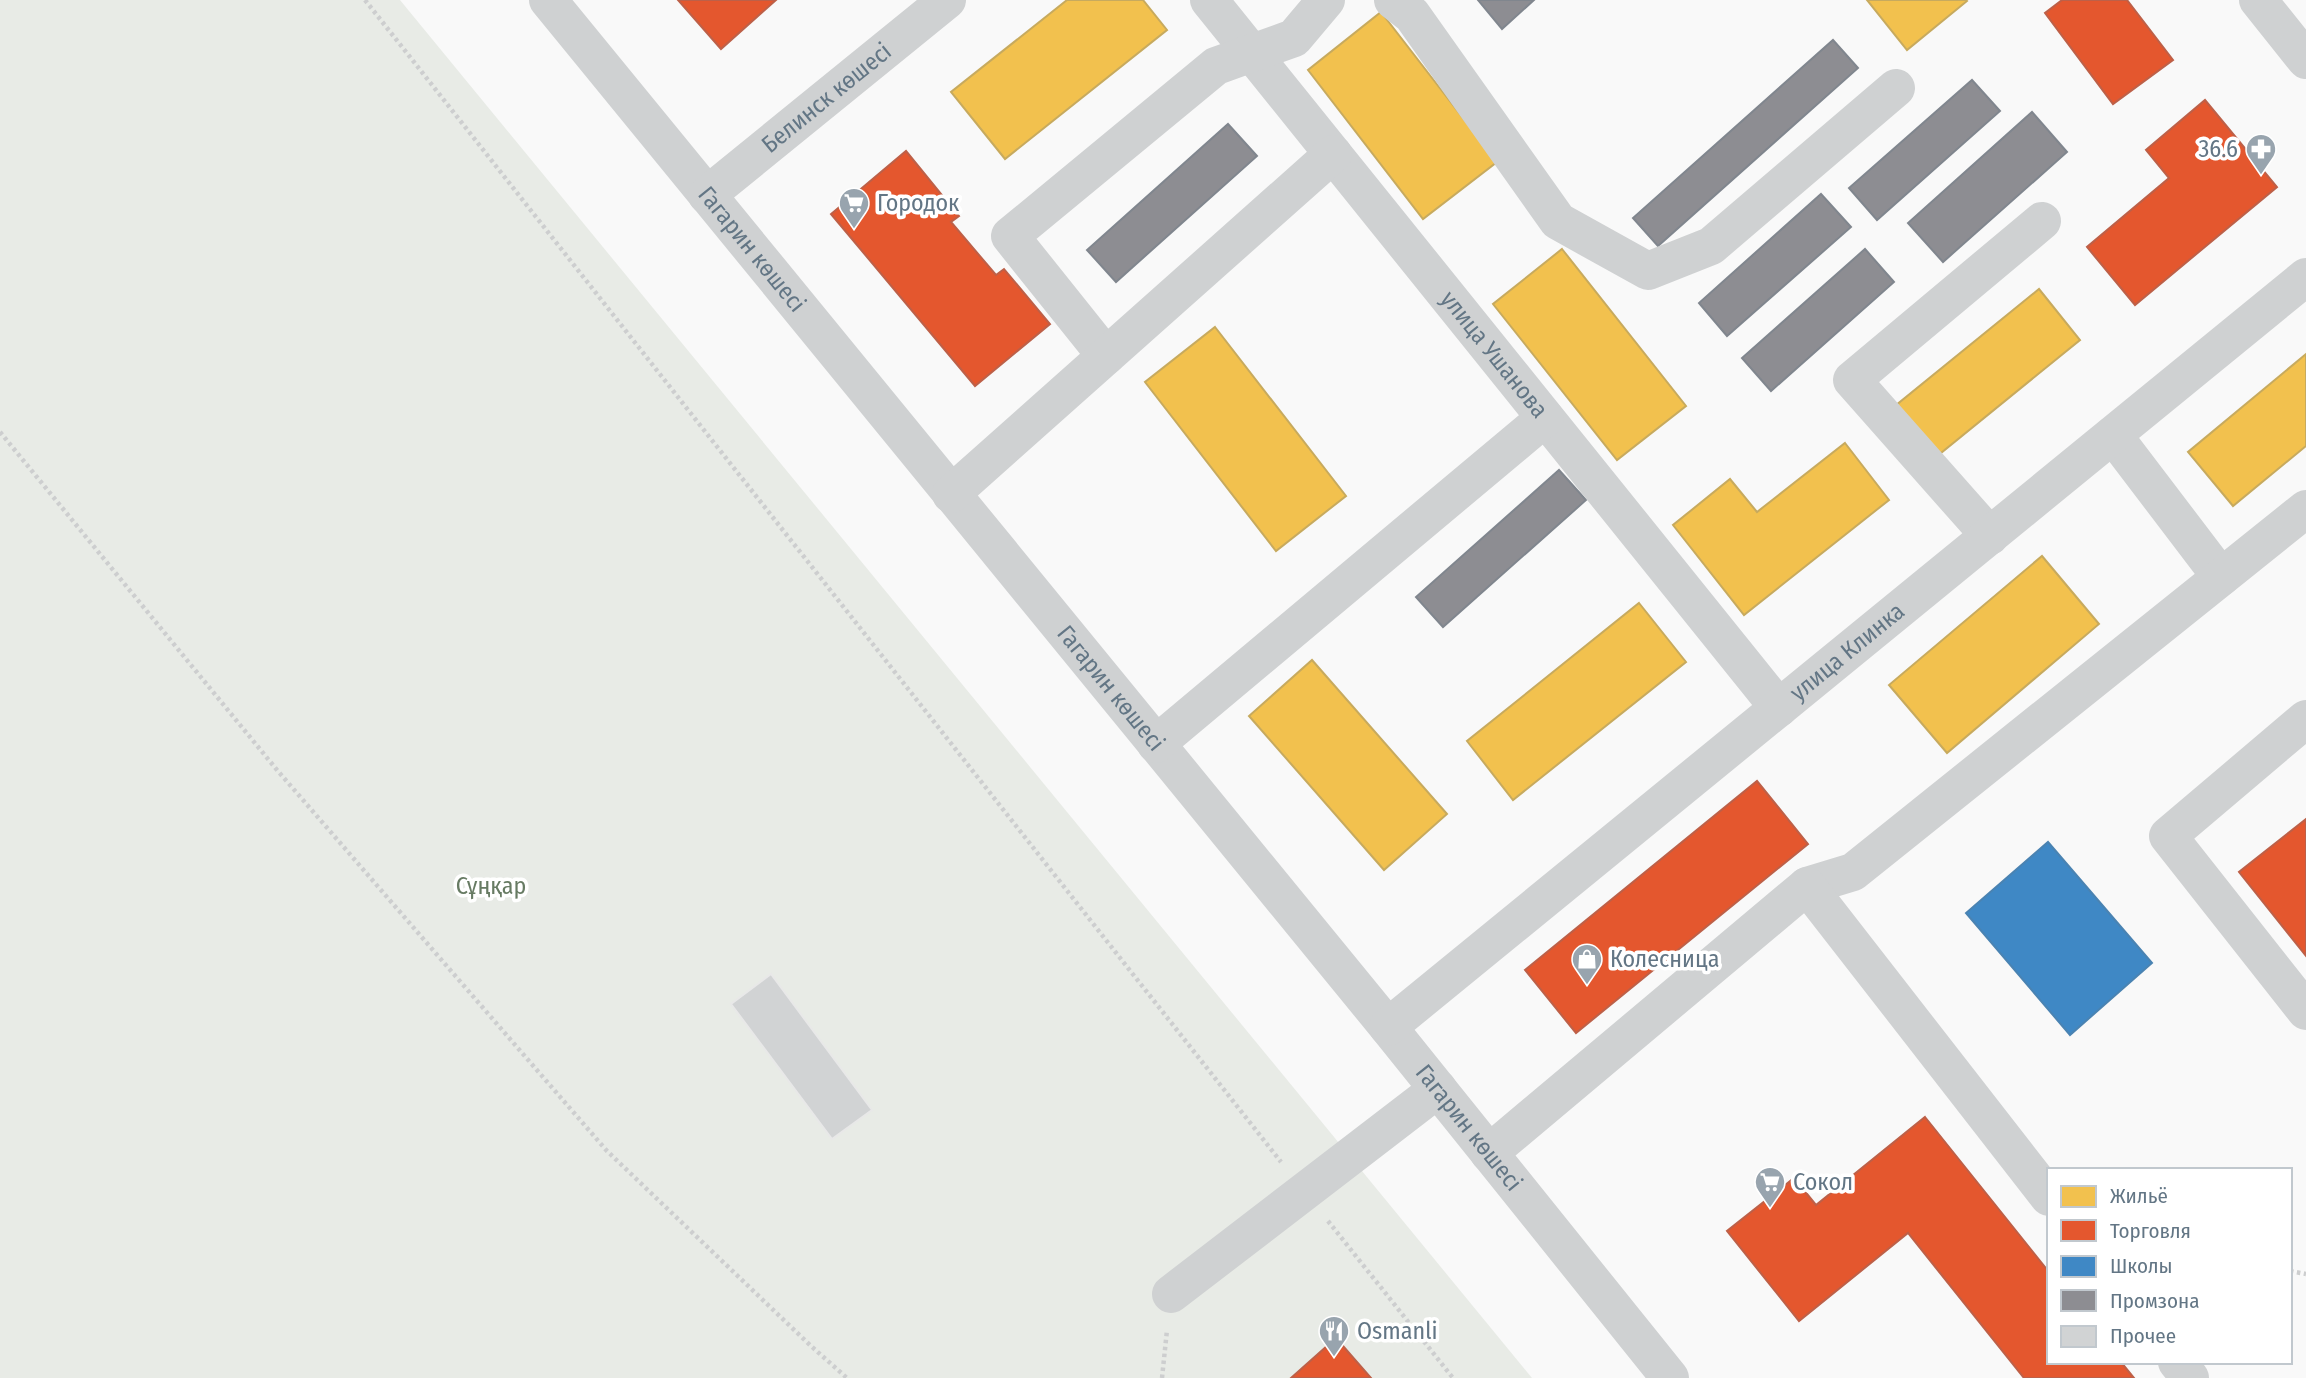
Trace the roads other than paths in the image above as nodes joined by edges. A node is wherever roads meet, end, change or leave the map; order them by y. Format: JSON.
{"nodes":[{"id":1,"x":548,"y":0,"type":"edge"},
{"id":2,"x":947,"y":0,"type":"edge"},
{"id":3,"x":1209,"y":0,"type":"edge"},
{"id":4,"x":1326,"y":0,"type":"edge"},
{"id":5,"x":1393,"y":0,"type":"edge"},
{"id":6,"x":2258,"y":0,"type":"edge"},
{"id":7,"x":1252,"y":53,"type":"junction"},
{"id":8,"x":2306,"y":60,"type":"edge"},
{"id":9,"x":1896,"y":88,"type":"dead end"},
{"id":10,"x":1333,"y":154,"type":"junction"},
{"id":11,"x":707,"y":195,"type":"junction"},
{"id":12,"x":2042,"y":221,"type":"dead end"},
{"id":13,"x":2306,"y":277,"type":"edge"},
{"id":14,"x":1106,"y":356,"type":"junction"},
{"id":15,"x":1545,"y":418,"type":"junction"},
{"id":16,"x":2113,"y":435,"type":"junction"},
{"id":17,"x":951,"y":494,"type":"junction"},
{"id":18,"x":2306,"y":509,"type":"edge"},
{"id":19,"x":1990,"y":536,"type":"junction"},
{"id":20,"x":2221,"y":577,"type":"junction"},
{"id":21,"x":1779,"y":708,"type":"junction"},
{"id":22,"x":2306,"y":719,"type":"edge"},
{"id":23,"x":1156,"y":744,"type":"junction"},
{"id":24,"x":1807,"y":887,"type":"junction"},
{"id":25,"x":2306,"y":1012,"type":"edge"},
{"id":26,"x":1388,"y":1027,"type":"junction"},
{"id":27,"x":1437,"y":1089,"type":"junction"},
{"id":28,"x":1489,"y":1153,"type":"junction"},
{"id":29,"x":2047,"y":1194,"type":"edge"},
{"id":30,"x":1171,"y":1294,"type":"road end"},
{"id":31,"x":2179,"y":1364,"type":"edge"},
{"id":32,"x":1670,"y":1378,"type":"edge"},
{"id":33,"x":2190,"y":1378,"type":"edge"}],
"edges":[{"from":1,"to":11,"type":"street","name":"Гагарин көшесі"},
{"from":2,"to":11,"type":"street","name":"Белинск көшесі"},
{"from":3,"to":7,"type":"street","name":"улица Ушанова"},
{"from":4,"to":7,"type":"street"},
{"from":5,"to":9,"type":"street"},
{"from":6,"to":8,"type":"street"},
{"from":7,"to":10,"type":"street","name":"улица Ушанова"},
{"from":7,"to":14,"type":"street"},
{"from":10,"to":14,"type":"street"},
{"from":10,"to":15,"type":"street","name":"улица Ушанова"},
{"from":11,"to":17,"type":"street","name":"Гагарин көшесі"},
{"from":12,"to":19,"type":"street"},
{"from":13,"to":16,"type":"street","name":"улица Клинка"},
{"from":14,"to":17,"type":"street"},
{"from":15,"to":21,"type":"street","name":"улица Ушанова"},
{"from":15,"to":23,"type":"street"},
{"from":16,"to":19,"type":"street","name":"улица Клинка"},
{"from":16,"to":20,"type":"street"},
{"from":17,"to":23,"type":"street","name":"Гагарин көшесі"},
{"from":18,"to":20,"type":"street"},
{"from":19,"to":21,"type":"street","name":"улица Клинка"},
{"from":20,"to":24,"type":"street"},
{"from":21,"to":26,"type":"street","name":"улица Клинка"},
{"from":22,"to":25,"type":"street"},
{"from":23,"to":26,"type":"street","name":"Гагарин көшесі"},
{"from":24,"to":28,"type":"street"},
{"from":24,"to":29,"type":"street"},
{"from":26,"to":27,"type":"street","name":"Гагарин көшесі"},
{"from":27,"to":28,"type":"street","name":"Гагарин көшесі"},
{"from":27,"to":30,"type":"street"},
{"from":28,"to":32,"type":"street","name":"Гагарин көшесі"},
{"from":31,"to":33,"type":"street"}]}
